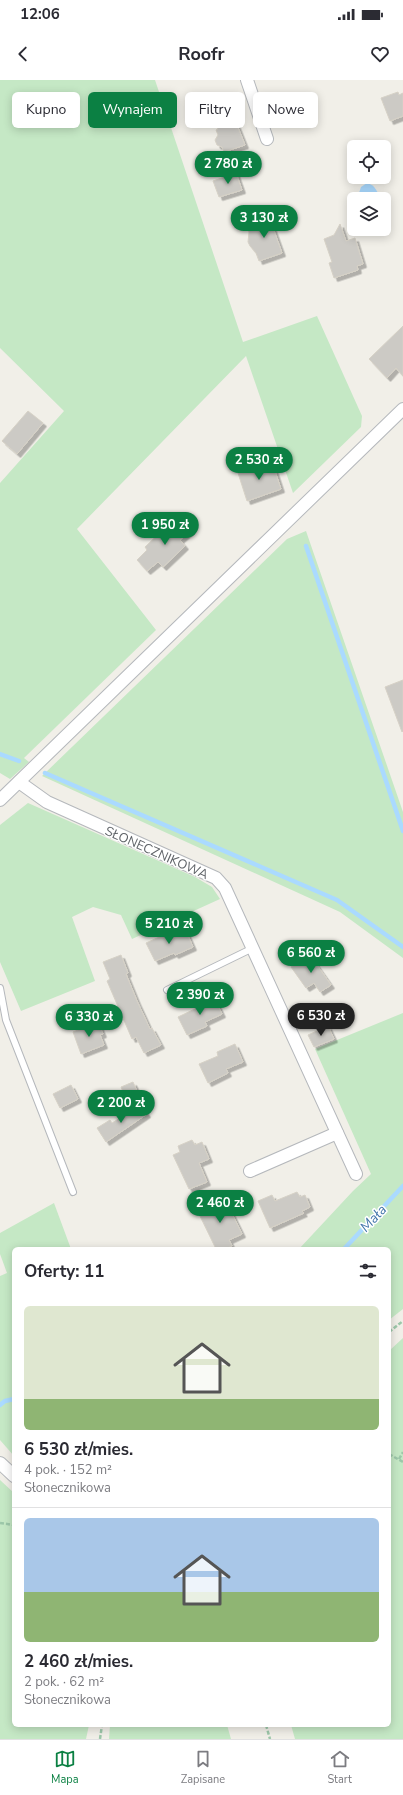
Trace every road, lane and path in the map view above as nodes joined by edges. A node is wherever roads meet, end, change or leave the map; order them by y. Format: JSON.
{"nodes":[{"id":1,"x":247,"y":80,"type":"edge"},
{"id":2,"x":267,"y":139,"type":"dead end"},
{"id":3,"x":403,"y":410,"type":"edge"},
{"id":4,"x":19,"y":782,"type":"junction"},
{"id":5,"x":0,"y":800,"type":"edge"},
{"id":6,"x":253,"y":948,"type":"junction"},
{"id":7,"x":0,"y":988,"type":"edge"},
{"id":8,"x":167,"y":990,"type":"dead end"},
{"id":9,"x":337,"y":1133,"type":"junction"},
{"id":10,"x":250,"y":1171,"type":"dead end"},
{"id":11,"x":356,"y":1174,"type":"dead end"},
{"id":12,"x":74,"y":1192,"type":"dead end"},
{"id":13,"x":403,"y":1320,"type":"edge"},
{"id":14,"x":391,"y":1330,"type":"edge"},
{"id":15,"x":403,"y":1452,"type":"edge"},
{"id":16,"x":391,"y":1455,"type":"edge"},
{"id":17,"x":399,"y":1459,"type":"junction"},
{"id":18,"x":403,"y":1462,"type":"edge"},
{"id":19,"x":0,"y":1463,"type":"edge"},
{"id":20,"x":12,"y":1474,"type":"edge"},
{"id":21,"x":0,"y":1523,"type":"edge"},
{"id":22,"x":12,"y":1525,"type":"edge"},
{"id":23,"x":102,"y":1727,"type":"edge"},
{"id":24,"x":267,"y":1727,"type":"edge"},
{"id":25,"x":100,"y":1739,"type":"edge"},
{"id":26,"x":270,"y":1739,"type":"edge"}],
"edges":[{"from":1,"to":2,"type":"street"},
{"from":3,"to":4,"type":"street"},
{"from":4,"to":5,"type":"street"},
{"from":4,"to":6,"type":"street","name":"SŁONECZNIKOWA"},
{"from":6,"to":8,"type":"lane"},
{"from":6,"to":9,"type":"street","name":"SŁONECZNIKOWA"},
{"from":7,"to":12,"type":"lane"},
{"from":9,"to":10,"type":"street"},
{"from":9,"to":11,"type":"street","name":"SŁONECZNIKOWA"},
{"from":13,"to":14,"type":"path"},
{"from":15,"to":17,"type":"path"},
{"from":16,"to":17,"type":"path"},
{"from":17,"to":18,"type":"path"},
{"from":19,"to":20,"type":"street"},
{"from":21,"to":22,"type":"path"},
{"from":23,"to":25,"type":"path"},
{"from":24,"to":26,"type":"path"}]}
